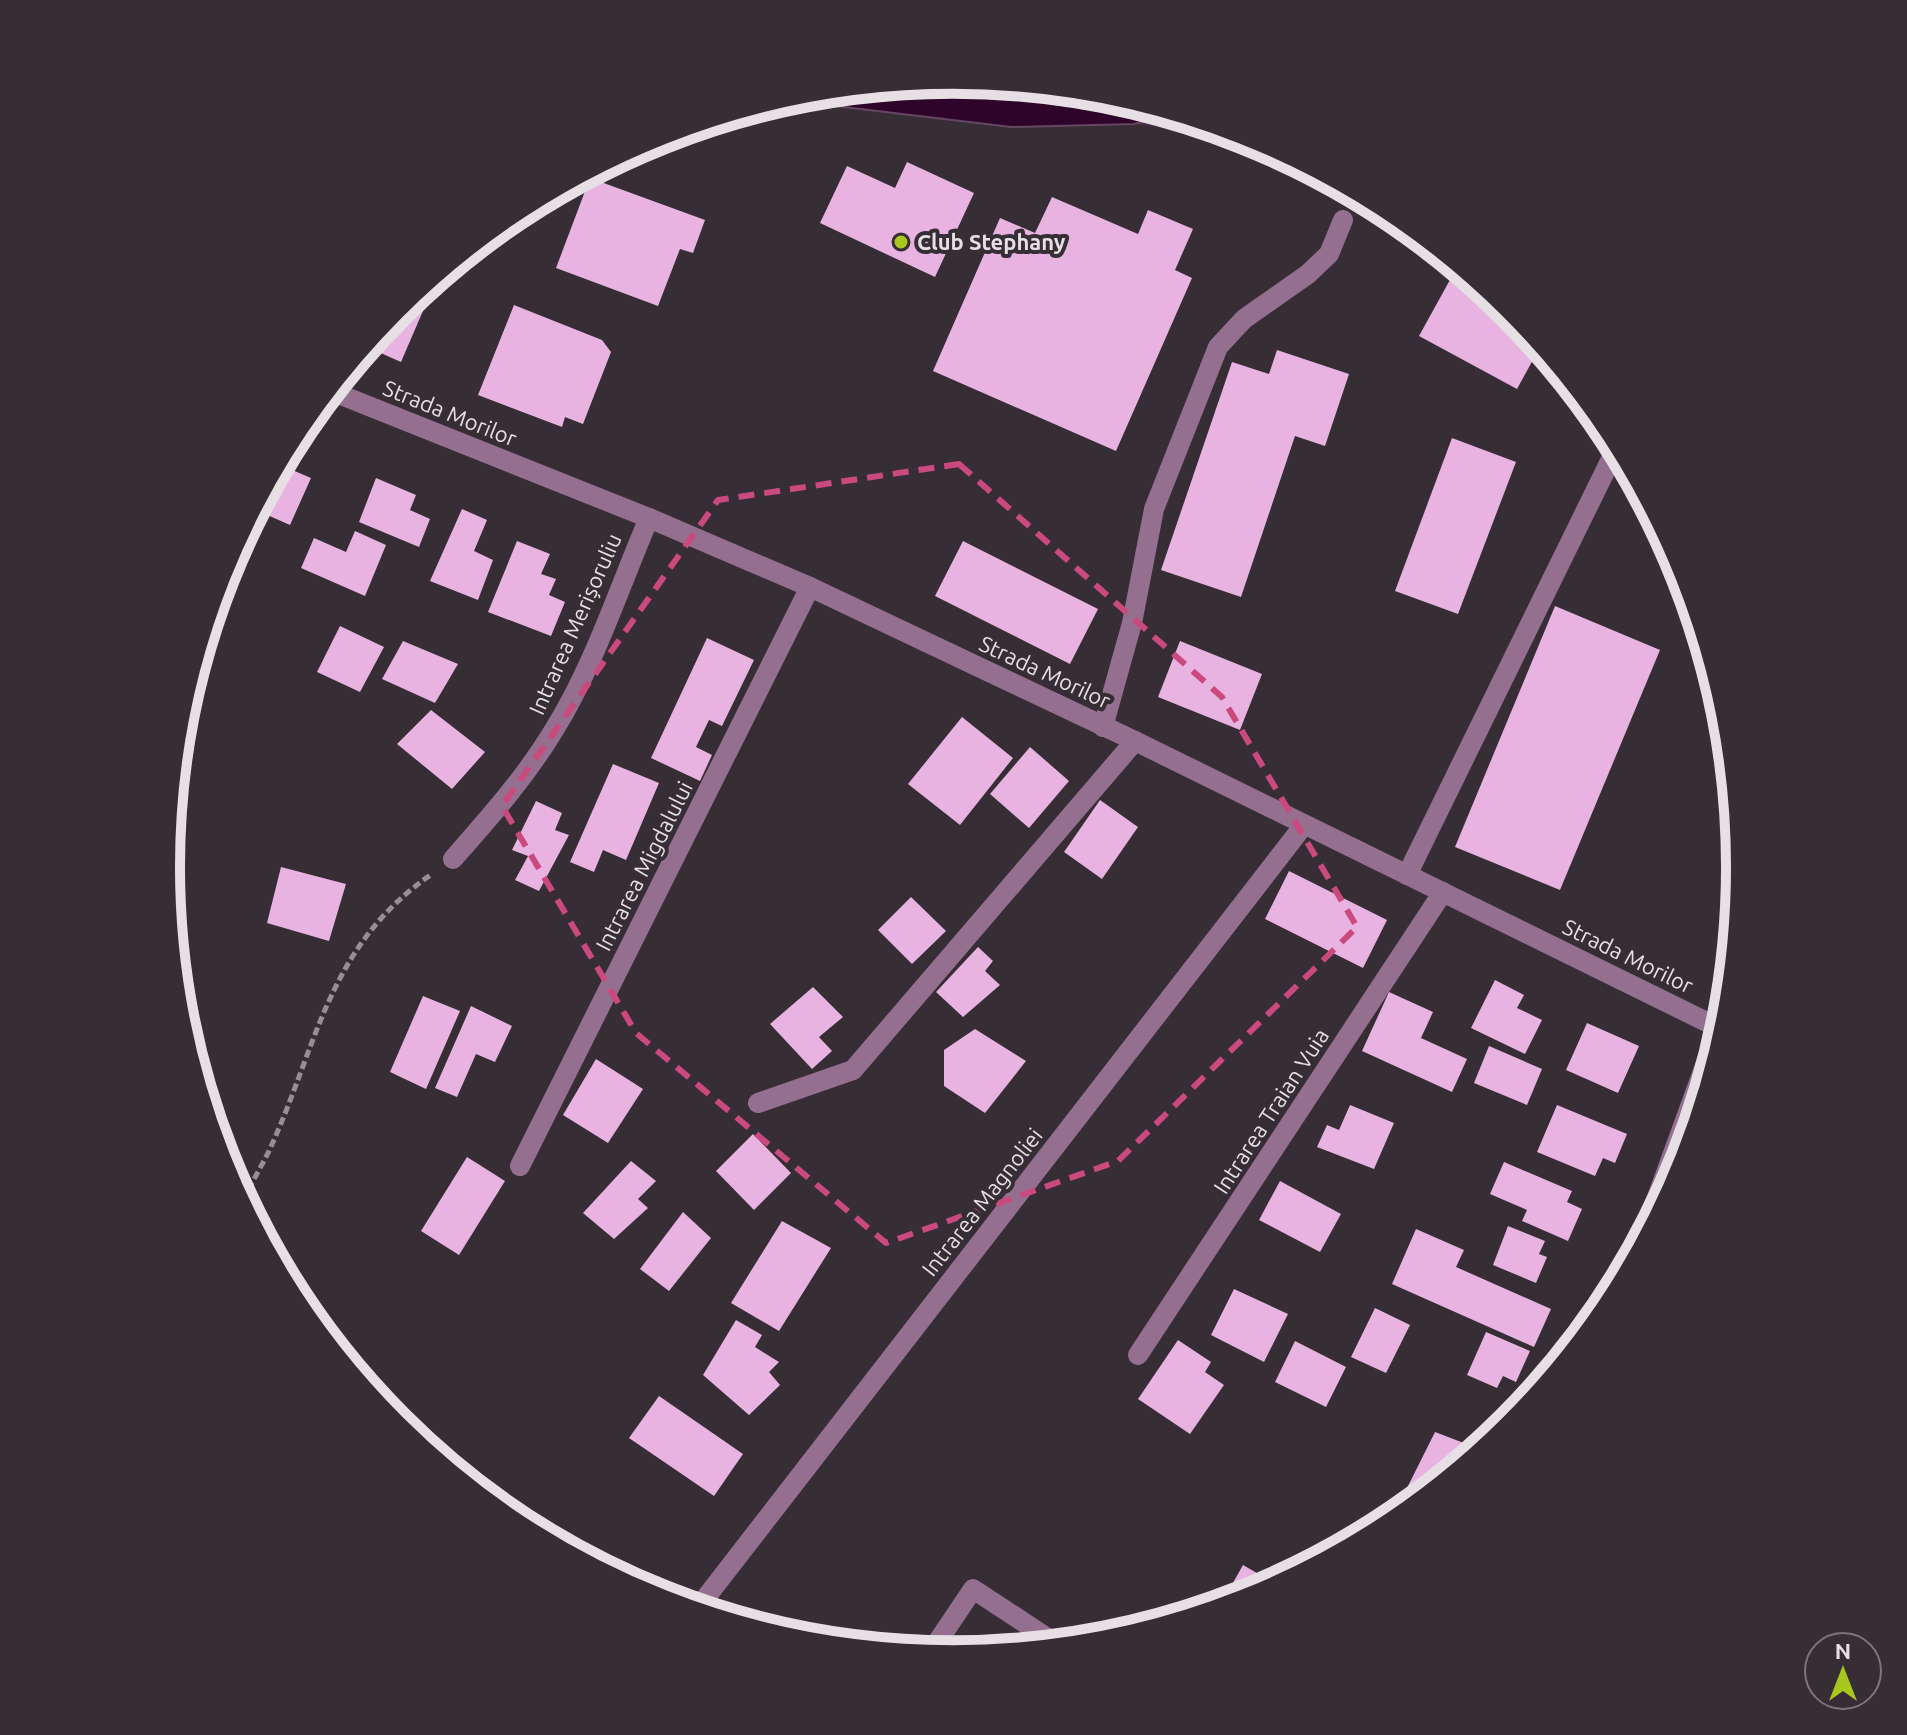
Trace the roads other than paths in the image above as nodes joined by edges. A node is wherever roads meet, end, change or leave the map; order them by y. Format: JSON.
{"nodes":[{"id":1,"x":1343,"y":220,"type":"dead end"},
{"id":2,"x":341,"y":395,"type":"edge"},
{"id":3,"x":1610,"y":460,"type":"edge"},
{"id":4,"x":649,"y":518,"type":"junction"},
{"id":5,"x":810,"y":587,"type":"junction"},
{"id":6,"x":1103,"y":727,"type":"junction"},
{"id":7,"x":1135,"y":741,"type":"junction"},
{"id":8,"x":1304,"y":825,"type":"junction"},
{"id":9,"x":453,"y":859,"type":"road end"},
{"id":10,"x":1407,"y":875,"type":"junction"},
{"id":11,"x":1443,"y":892,"type":"junction"},
{"id":12,"x":1711,"y":1023,"type":"edge"},
{"id":13,"x":758,"y":1103,"type":"dead end"},
{"id":14,"x":520,"y":1166,"type":"dead end"},
{"id":15,"x":1138,"y":1355,"type":"dead end"},
{"id":16,"x":704,"y":1600,"type":"edge"},
{"id":17,"x":1043,"y":1635,"type":"edge"},
{"id":18,"x":938,"y":1640,"type":"edge"}],
"edges":[{"from":1,"to":6,"type":"street"},
{"from":2,"to":4,"type":"street","name":"Strada Morilor"},
{"from":3,"to":10,"type":"street"},
{"from":4,"to":5,"type":"street","name":"Strada Morilor"},
{"from":4,"to":9,"type":"street","name":"Intrarea Merișoruliu"},
{"from":5,"to":6,"type":"street","name":"Strada Morilor"},
{"from":5,"to":14,"type":"street","name":"Intrarea Migdalului"},
{"from":6,"to":7,"type":"street","name":"Strada Morilor"},
{"from":7,"to":8,"type":"street","name":"Strada Morilor"},
{"from":7,"to":13,"type":"street"},
{"from":8,"to":10,"type":"street","name":"Strada Morilor"},
{"from":8,"to":16,"type":"street","name":"Intrarea Magnoliei"},
{"from":10,"to":11,"type":"street","name":"Strada Morilor"},
{"from":11,"to":12,"type":"street","name":"Strada Morilor"},
{"from":11,"to":15,"type":"street","name":"Intrarea Traian Vuia"},
{"from":17,"to":18,"type":"street"}]}
